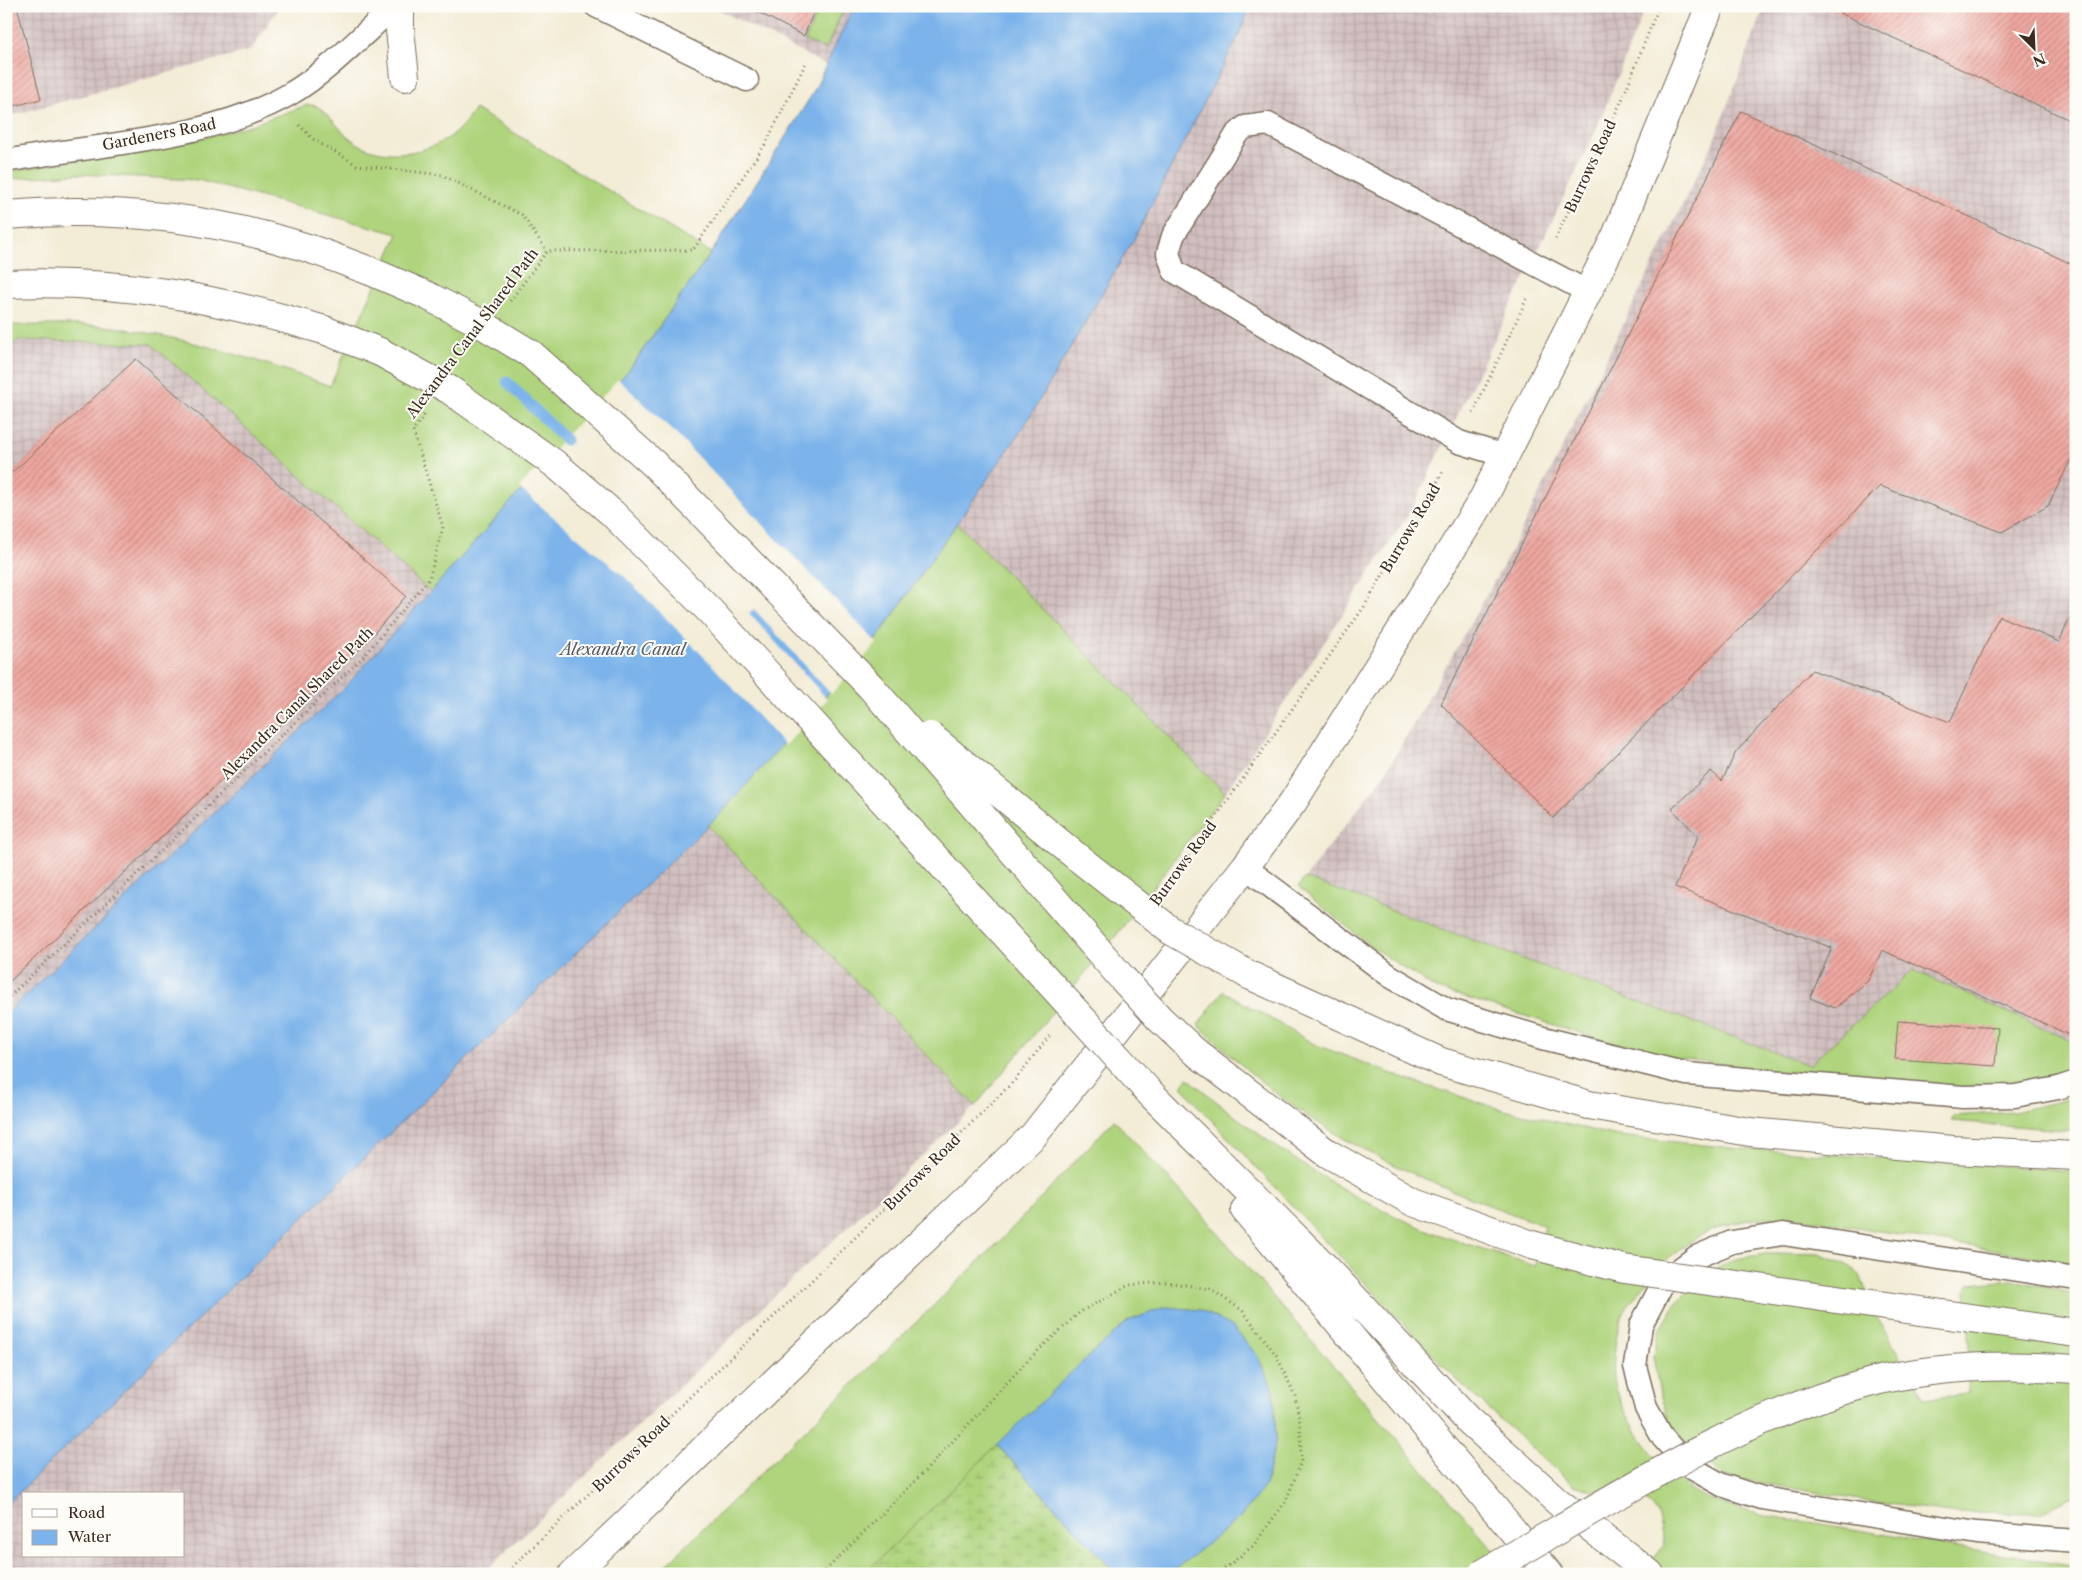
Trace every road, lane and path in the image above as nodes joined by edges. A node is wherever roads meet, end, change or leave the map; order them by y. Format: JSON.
{"nodes":[{"id":1,"x":395,"y":6,"type":"edge"},
{"id":2,"x":400,"y":6,"type":"edge"},
{"id":3,"x":596,"y":6,"type":"edge"},
{"id":4,"x":1659,"y":6,"type":"edge"},
{"id":5,"x":1710,"y":6,"type":"edge"},
{"id":6,"x":806,"y":64,"type":"dead end"},
{"id":7,"x":405,"y":77,"type":"dead end"},
{"id":8,"x":747,"y":80,"type":"dead end"},
{"id":9,"x":296,"y":122,"type":"dead end"},
{"id":10,"x":6,"y":162,"type":"edge"},
{"id":11,"x":6,"y":214,"type":"edge"},
{"id":12,"x":547,"y":251,"type":"junction"},
{"id":13,"x":1542,"y":268,"type":"junction"},
{"id":14,"x":6,"y":284,"type":"edge"},
{"id":15,"x":1588,"y":292,"type":"junction"},
{"id":16,"x":506,"y":306,"type":"dead end"},
{"id":17,"x":430,"y":407,"type":"dead end"},
{"id":18,"x":1459,"y":442,"type":"junction"},
{"id":19,"x":1505,"y":456,"type":"junction"},
{"id":20,"x":871,"y":687,"type":"junction"},
{"id":21,"x":1245,"y":867,"type":"junction"},
{"id":22,"x":1166,"y":888,"type":"dead end"},
{"id":23,"x":6,"y":1000,"type":"edge"},
{"id":24,"x":1051,"y":1034,"type":"dead end"},
{"id":25,"x":2076,"y":1082,"type":"edge"},
{"id":26,"x":1151,"y":1094,"type":"junction"},
{"id":27,"x":2076,"y":1156,"type":"edge"},
{"id":28,"x":2076,"y":1279,"type":"edge"},
{"id":29,"x":2076,"y":1333,"type":"edge"},
{"id":30,"x":2076,"y":1369,"type":"edge"},
{"id":31,"x":2076,"y":1542,"type":"edge"},
{"id":32,"x":505,"y":1574,"type":"edge"},
{"id":33,"x":573,"y":1574,"type":"edge"},
{"id":34,"x":822,"y":1574,"type":"edge"},
{"id":35,"x":1218,"y":1574,"type":"edge"},
{"id":36,"x":1482,"y":1574,"type":"edge"},
{"id":37,"x":1549,"y":1574,"type":"edge"},
{"id":38,"x":1650,"y":1574,"type":"edge"}],
"edges":[{"from":1,"to":10,"type":"lane","name":"Gardeners Road"},
{"from":2,"to":7,"type":"main road"},
{"from":3,"to":8,"type":"lane"},
{"from":4,"to":13,"type":"path","name":"Burrows Road"},
{"from":5,"to":15,"type":"main road"},
{"from":6,"to":12,"type":"path","name":"Alexandra Canal Shared Path"},
{"from":9,"to":12,"type":"path"},
{"from":11,"to":20,"type":"main road","bridge":true},
{"from":12,"to":16,"type":"path","name":"Alexandra Canal Shared Path"},
{"from":13,"to":15,"type":"lane"},
{"from":13,"to":18,"type":"path","name":"Burrows Road"},
{"from":13,"to":18,"type":"lane"},
{"from":14,"to":26,"type":"main road","bridge":true},
{"from":15,"to":19,"type":"main road"},
{"from":17,"to":23,"type":"path","name":"Alexandra Canal Shared Path"},
{"from":18,"to":19,"type":"lane"},
{"from":18,"to":22,"type":"path","name":"Burrows Road"},
{"from":19,"to":21,"type":"main road"},
{"from":20,"to":27,"type":"main road","bridge":true},
{"from":20,"to":29,"type":"main road","bridge":true},
{"from":21,"to":25,"type":"lane"},
{"from":21,"to":33,"type":"main road"},
{"from":24,"to":32,"type":"path","name":"Burrows Road"},
{"from":26,"to":37,"type":"main road"},
{"from":26,"to":38,"type":"main road"},
{"from":28,"to":31,"type":"lane"},
{"from":30,"to":36,"type":"main road","bridge":true},
{"from":34,"to":35,"type":"path"}]}
